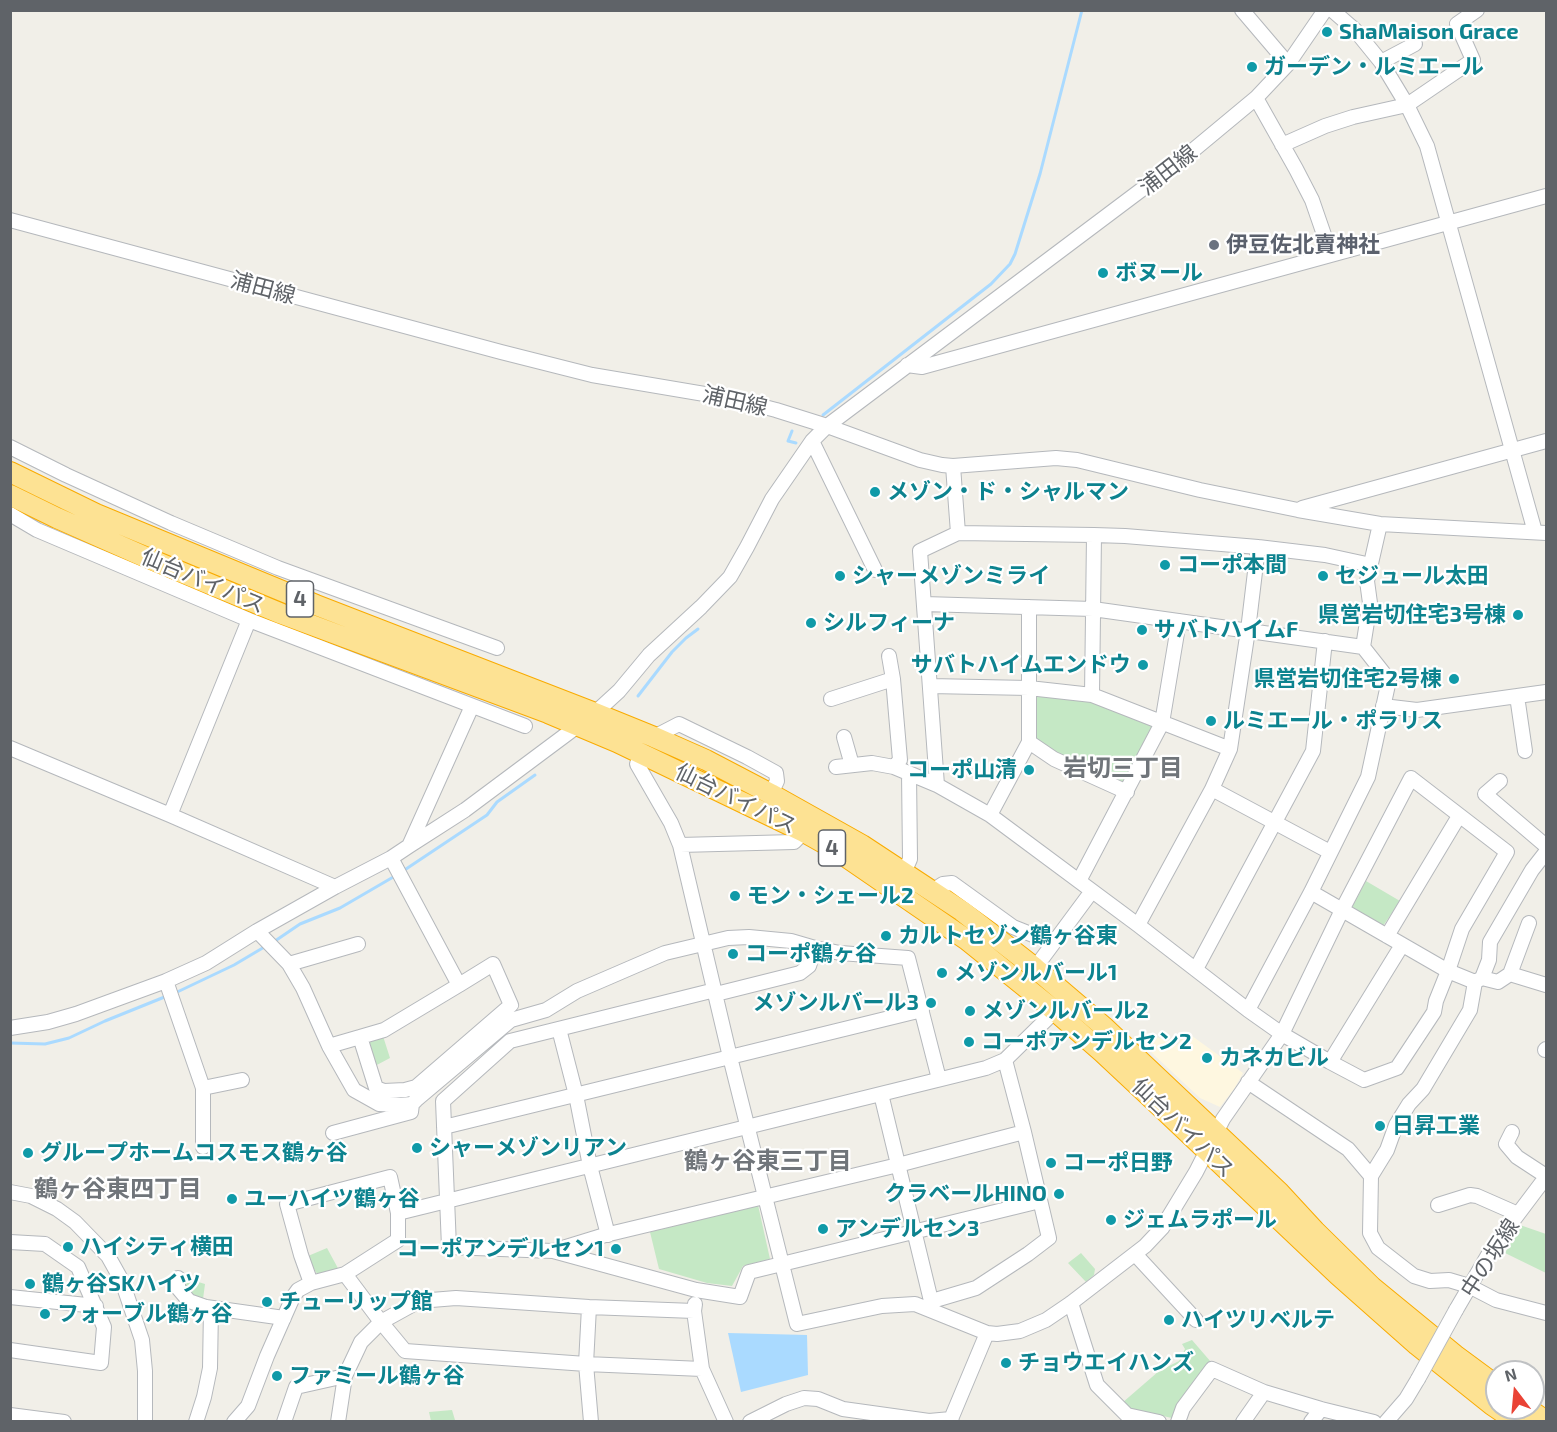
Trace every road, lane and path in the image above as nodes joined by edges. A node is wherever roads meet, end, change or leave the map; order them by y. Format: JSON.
{"nodes":[{"id":1,"x":1242,"y":10,"type":"edge"},
{"id":2,"x":1325,"y":10,"type":"edge"},
{"id":3,"x":1332,"y":10,"type":"edge"},
{"id":4,"x":1477,"y":10,"type":"edge"},
{"id":5,"x":1415,"y":44,"type":"dead end"},
{"id":6,"x":1381,"y":62,"type":"junction"},
{"id":7,"x":1288,"y":64,"type":"junction"},
{"id":8,"x":1256,"y":99,"type":"junction"},
{"id":9,"x":1407,"y":105,"type":"junction"},
{"id":10,"x":1282,"y":145,"type":"junction"},
{"id":11,"x":1546,"y":196,"type":"edge"},
{"id":12,"x":10,"y":220,"type":"edge"},
{"id":13,"x":1449,"y":223,"type":"junction"},
{"id":14,"x":1331,"y":255,"type":"junction"},
{"id":15,"x":907,"y":365,"type":"junction"},
{"id":16,"x":827,"y":426,"type":"junction"},
{"id":17,"x":812,"y":441,"type":"junction"},
{"id":18,"x":1546,"y":441,"type":"edge"},
{"id":19,"x":10,"y":447,"type":"edge"},
{"id":20,"x":1512,"y":450,"type":"junction"},
{"id":21,"x":953,"y":466,"type":"junction"},
{"id":22,"x":10,"y":472,"type":"edge"},
{"id":23,"x":10,"y":495,"type":"edge"},
{"id":24,"x":1298,"y":510,"type":"junction"},
{"id":25,"x":10,"y":514,"type":"edge"},
{"id":26,"x":1380,"y":524,"type":"junction"},
{"id":27,"x":1541,"y":532,"type":"edge"},
{"id":28,"x":958,"y":533,"type":"junction"},
{"id":29,"x":1094,"y":536,"type":"junction"},
{"id":30,"x":1258,"y":547,"type":"junction"},
{"id":31,"x":1371,"y":565,"type":"junction"},
{"id":32,"x":875,"y":570,"type":"dead end"},
{"id":33,"x":924,"y":604,"type":"junction"},
{"id":34,"x":1029,"y":607,"type":"junction"},
{"id":35,"x":1093,"y":609,"type":"junction"},
{"id":36,"x":249,"y":620,"type":"junction"},
{"id":37,"x":1179,"y":621,"type":"junction"},
{"id":38,"x":1248,"y":630,"type":"junction"},
{"id":39,"x":314,"y":636,"type":"junction"},
{"id":40,"x":1325,"y":641,"type":"junction"},
{"id":41,"x":1363,"y":646,"type":"junction"},
{"id":42,"x":497,"y":648,"type":"dead end"},
{"id":43,"x":889,"y":656,"type":"dead end"},
{"id":44,"x":893,"y":679,"type":"junction"},
{"id":45,"x":930,"y":686,"type":"junction"},
{"id":46,"x":1029,"y":688,"type":"junction"},
{"id":47,"x":1546,"y":692,"type":"edge"},
{"id":48,"x":1092,"y":695,"type":"junction"},
{"id":49,"x":1517,"y":696,"type":"junction"},
{"id":50,"x":837,"y":699,"type":"dead end"},
{"id":51,"x":472,"y":706,"type":"junction"},
{"id":52,"x":1383,"y":706,"type":"junction"},
{"id":53,"x":595,"y":712,"type":"junction"},
{"id":54,"x":1162,"y":723,"type":"junction"},
{"id":55,"x":525,"y":726,"type":"dead end"},
{"id":56,"x":578,"y":726,"type":"junction"},
{"id":57,"x":844,"y":737,"type":"dead end"},
{"id":58,"x":1029,"y":742,"type":"junction"},
{"id":59,"x":10,"y":748,"type":"edge"},
{"id":60,"x":1230,"y":749,"type":"junction"},
{"id":61,"x":1525,"y":751,"type":"dead end"},
{"id":62,"x":642,"y":753,"type":"junction"},
{"id":63,"x":852,"y":765,"type":"junction"},
{"id":64,"x":836,"y":767,"type":"dead end"},
{"id":65,"x":894,"y":767,"type":"junction"},
{"id":66,"x":909,"y":773,"type":"junction"},
{"id":67,"x":1500,"y":781,"type":"dead end"},
{"id":68,"x":937,"y":785,"type":"junction"},
{"id":69,"x":1212,"y":789,"type":"junction"},
{"id":70,"x":1126,"y":792,"type":"junction"},
{"id":71,"x":170,"y":814,"type":"junction"},
{"id":72,"x":990,"y":815,"type":"junction"},
{"id":73,"x":1459,"y":816,"type":"junction"},
{"id":74,"x":1275,"y":822,"type":"junction"},
{"id":75,"x":804,"y":832,"type":"junction"},
{"id":76,"x":680,"y":845,"type":"junction"},
{"id":77,"x":409,"y":846,"type":"junction"},
{"id":78,"x":1546,"y":846,"type":"edge"},
{"id":79,"x":1330,"y":852,"type":"junction"},
{"id":80,"x":1546,"y":852,"type":"edge"},
{"id":81,"x":396,"y":868,"type":"junction"},
{"id":82,"x":904,"y":873,"type":"junction"},
{"id":83,"x":1079,"y":881,"type":"junction"},
{"id":84,"x":335,"y":887,"type":"junction"},
{"id":85,"x":932,"y":891,"type":"junction"},
{"id":86,"x":1092,"y":891,"type":"junction"},
{"id":87,"x":1311,"y":892,"type":"junction"},
{"id":88,"x":1342,"y":910,"type":"junction"},
{"id":89,"x":1529,"y":923,"type":"dead end"},
{"id":90,"x":1138,"y":925,"type":"junction"},
{"id":91,"x":1387,"y":936,"type":"junction"},
{"id":92,"x":265,"y":940,"type":"junction"},
{"id":93,"x":704,"y":943,"type":"junction"},
{"id":94,"x":358,"y":944,"type":"dead end"},
{"id":95,"x":1053,"y":944,"type":"junction"},
{"id":96,"x":1402,"y":945,"type":"junction"},
{"id":97,"x":815,"y":948,"type":"junction"},
{"id":98,"x":289,"y":964,"type":"junction"},
{"id":99,"x":1035,"y":968,"type":"junction"},
{"id":100,"x":1196,"y":969,"type":"junction"},
{"id":101,"x":1448,"y":971,"type":"junction"},
{"id":102,"x":1510,"y":974,"type":"junction"},
{"id":103,"x":1479,"y":980,"type":"junction"},
{"id":104,"x":459,"y":985,"type":"junction"},
{"id":105,"x":1546,"y":985,"type":"edge"},
{"id":106,"x":169,"y":989,"type":"junction"},
{"id":107,"x":715,"y":992,"type":"junction"},
{"id":108,"x":922,"y":1010,"type":"junction"},
{"id":109,"x":1248,"y":1010,"type":"junction"},
{"id":110,"x":1055,"y":1011,"type":"junction"},
{"id":111,"x":10,"y":1028,"type":"edge"},
{"id":112,"x":559,"y":1029,"type":"junction"},
{"id":113,"x":1282,"y":1034,"type":"junction"},
{"id":114,"x":360,"y":1037,"type":"junction"},
{"id":115,"x":328,"y":1046,"type":"junction"},
{"id":116,"x":730,"y":1057,"type":"junction"},
{"id":117,"x":1005,"y":1060,"type":"junction"},
{"id":118,"x":1330,"y":1062,"type":"junction"},
{"id":119,"x":939,"y":1079,"type":"junction"},
{"id":120,"x":242,"y":1080,"type":"dead end"},
{"id":121,"x":1248,"y":1082,"type":"junction"},
{"id":122,"x":203,"y":1088,"type":"junction"},
{"id":123,"x":881,"y":1094,"type":"junction"},
{"id":124,"x":576,"y":1095,"type":"junction"},
{"id":125,"x":412,"y":1104,"type":"junction"},
{"id":126,"x":444,"y":1127,"type":"junction"},
{"id":127,"x":748,"y":1127,"type":"junction"},
{"id":128,"x":1024,"y":1132,"type":"junction"},
{"id":129,"x":1512,"y":1132,"type":"dead end"},
{"id":130,"x":333,"y":1133,"type":"dead end"},
{"id":131,"x":1216,"y":1133,"type":"junction"},
{"id":132,"x":203,"y":1147,"type":"dead end"},
{"id":133,"x":1208,"y":1152,"type":"junction"},
{"id":134,"x":898,"y":1165,"type":"junction"},
{"id":135,"x":590,"y":1166,"type":"junction"},
{"id":136,"x":1371,"y":1176,"type":"junction"},
{"id":137,"x":1546,"y":1176,"type":"edge"},
{"id":138,"x":10,"y":1192,"type":"edge"},
{"id":139,"x":765,"y":1196,"type":"junction"},
{"id":140,"x":447,"y":1200,"type":"junction"},
{"id":141,"x":1040,"y":1201,"type":"junction"},
{"id":142,"x":1438,"y":1205,"type":"dead end"},
{"id":143,"x":398,"y":1213,"type":"junction"},
{"id":144,"x":1518,"y":1214,"type":"junction"},
{"id":145,"x":914,"y":1232,"type":"junction"},
{"id":146,"x":608,"y":1235,"type":"junction"},
{"id":147,"x":10,"y":1242,"type":"edge"},
{"id":148,"x":553,"y":1251,"type":"junction"},
{"id":149,"x":1135,"y":1254,"type":"junction"},
{"id":150,"x":783,"y":1264,"type":"junction"},
{"id":151,"x":345,"y":1274,"type":"junction"},
{"id":152,"x":178,"y":1278,"type":"dead end"},
{"id":153,"x":310,"y":1283,"type":"junction"},
{"id":154,"x":1469,"y":1286,"type":"junction"},
{"id":155,"x":696,"y":1290,"type":"junction"},
{"id":156,"x":10,"y":1297,"type":"edge"},
{"id":157,"x":1071,"y":1303,"type":"junction"},
{"id":158,"x":96,"y":1306,"type":"junction"},
{"id":159,"x":932,"y":1306,"type":"junction"},
{"id":160,"x":589,"y":1307,"type":"junction"},
{"id":161,"x":211,"y":1308,"type":"junction"},
{"id":162,"x":694,"y":1311,"type":"junction"},
{"id":163,"x":1546,"y":1313,"type":"edge"},
{"id":164,"x":284,"y":1318,"type":"junction"},
{"id":165,"x":1196,"y":1320,"type":"dead end"},
{"id":166,"x":381,"y":1322,"type":"junction"},
{"id":167,"x":987,"y":1333,"type":"junction"},
{"id":168,"x":10,"y":1350,"type":"edge"},
{"id":169,"x":586,"y":1364,"type":"junction"},
{"id":170,"x":702,"y":1369,"type":"junction"},
{"id":171,"x":345,"y":1376,"type":"junction"},
{"id":172,"x":1485,"y":1377,"type":"edge"},
{"id":173,"x":1264,"y":1392,"type":"junction"},
{"id":174,"x":1321,"y":1409,"type":"junction"},
{"id":175,"x":10,"y":1415,"type":"edge"},
{"id":176,"x":1125,"y":1418,"type":"edge"},
{"id":177,"x":952,"y":1420,"type":"edge"},
{"id":178,"x":1150,"y":1421,"type":"edge"},
{"id":179,"x":64,"y":1422,"type":"edge"},
{"id":180,"x":145,"y":1422,"type":"edge"},
{"id":181,"x":196,"y":1422,"type":"edge"},
{"id":182,"x":234,"y":1422,"type":"edge"},
{"id":183,"x":284,"y":1422,"type":"edge"},
{"id":184,"x":338,"y":1422,"type":"edge"},
{"id":185,"x":591,"y":1422,"type":"edge"},
{"id":186,"x":726,"y":1422,"type":"edge"},
{"id":187,"x":750,"y":1422,"type":"edge"},
{"id":188,"x":1178,"y":1422,"type":"edge"},
{"id":189,"x":1243,"y":1422,"type":"edge"},
{"id":190,"x":1311,"y":1422,"type":"edge"},
{"id":191,"x":1374,"y":1422,"type":"edge"},
{"id":192,"x":1386,"y":1422,"type":"edge"},
{"id":193,"x":1517,"y":1422,"type":"edge"}],
"edges":[{"from":1,"to":7,"type":"street"},
{"from":2,"to":7,"type":"street","name":"浦田線"},
{"from":3,"to":6,"type":"street"},
{"from":4,"to":9,"type":"street"},
{"from":5,"to":6,"type":"street"},
{"from":6,"to":9,"type":"street"},
{"from":7,"to":8,"type":"street","name":"浦田線"},
{"from":8,"to":10,"type":"street"},
{"from":8,"to":15,"type":"street","name":"浦田線"},
{"from":9,"to":10,"type":"street"},
{"from":9,"to":13,"type":"street"},
{"from":10,"to":14,"type":"street"},
{"from":11,"to":13,"type":"street"},
{"from":12,"to":16,"type":"street","name":"浦田線"},
{"from":13,"to":14,"type":"street"},
{"from":13,"to":20,"type":"street"},
{"from":14,"to":15,"type":"street"},
{"from":15,"to":16,"type":"street","name":"浦田線"},
{"from":16,"to":17,"type":"street"},
{"from":16,"to":21,"type":"street"},
{"from":17,"to":32,"type":"street"},
{"from":17,"to":53,"type":"street"},
{"from":18,"to":20,"type":"street"},
{"from":19,"to":42,"type":"street"},
{"from":20,"to":24,"type":"street"},
{"from":20,"to":27,"type":"street"},
{"from":21,"to":24,"type":"street"},
{"from":21,"to":28,"type":"street"},
{"from":22,"to":53,"type":"highway","name":"仙台バイパス","number":"4"},
{"from":23,"to":39,"type":"highway","name":"仙台バイパス","number":"4"},
{"from":24,"to":26,"type":"street"},
{"from":25,"to":36,"type":"street"},
{"from":26,"to":27,"type":"street"},
{"from":26,"to":31,"type":"street"},
{"from":28,"to":29,"type":"street"},
{"from":28,"to":33,"type":"street"},
{"from":29,"to":30,"type":"street"},
{"from":29,"to":35,"type":"street"},
{"from":30,"to":31,"type":"street"},
{"from":30,"to":38,"type":"street"},
{"from":31,"to":41,"type":"street"},
{"from":33,"to":34,"type":"street"},
{"from":33,"to":45,"type":"street"},
{"from":34,"to":35,"type":"street"},
{"from":34,"to":46,"type":"street"},
{"from":35,"to":37,"type":"street"},
{"from":35,"to":48,"type":"street"},
{"from":36,"to":39,"type":"street"},
{"from":36,"to":71,"type":"street"},
{"from":37,"to":38,"type":"street"},
{"from":37,"to":54,"type":"street"},
{"from":38,"to":40,"type":"street"},
{"from":38,"to":60,"type":"street"},
{"from":39,"to":51,"type":"street"},
{"from":39,"to":56,"type":"highway","name":"仙台バイパス","number":"4"},
{"from":40,"to":41,"type":"street"},
{"from":40,"to":74,"type":"street"},
{"from":41,"to":52,"type":"street"},
{"from":43,"to":44,"type":"street"},
{"from":44,"to":50,"type":"street"},
{"from":44,"to":65,"type":"street"},
{"from":45,"to":46,"type":"street"},
{"from":45,"to":68,"type":"street"},
{"from":46,"to":48,"type":"street"},
{"from":46,"to":58,"type":"street"},
{"from":47,"to":49,"type":"street"},
{"from":48,"to":54,"type":"street"},
{"from":49,"to":52,"type":"street"},
{"from":49,"to":61,"type":"street"},
{"from":51,"to":55,"type":"street"},
{"from":51,"to":77,"type":"street"},
{"from":52,"to":79,"type":"street"},
{"from":53,"to":56,"type":"street"},
{"from":53,"to":82,"type":"highway","name":"仙台バイパス","number":"4"},
{"from":54,"to":60,"type":"street"},
{"from":54,"to":70,"type":"street"},
{"from":56,"to":62,"type":"highway","name":"仙台バイパス","number":"4"},
{"from":56,"to":77,"type":"street"},
{"from":57,"to":63,"type":"street"},
{"from":58,"to":70,"type":"street"},
{"from":58,"to":72,"type":"street"},
{"from":59,"to":71,"type":"street"},
{"from":60,"to":69,"type":"street"},
{"from":62,"to":75,"type":"highway","name":"仙台バイパス","number":"4"},
{"from":62,"to":76,"type":"street"},
{"from":63,"to":64,"type":"street"},
{"from":63,"to":65,"type":"street"},
{"from":65,"to":66,"type":"street"},
{"from":66,"to":68,"type":"street"},
{"from":66,"to":82,"type":"street"},
{"from":67,"to":78,"type":"street"},
{"from":68,"to":72,"type":"street"},
{"from":69,"to":74,"type":"street"},
{"from":69,"to":90,"type":"street"},
{"from":70,"to":83,"type":"street"},
{"from":71,"to":84,"type":"street"},
{"from":72,"to":83,"type":"street"},
{"from":73,"to":88,"type":"street"},
{"from":73,"to":91,"type":"street"},
{"from":73,"to":101,"type":"street"},
{"from":74,"to":79,"type":"street"},
{"from":74,"to":100,"type":"street"},
{"from":75,"to":76,"type":"street"},
{"from":75,"to":110,"type":"highway","name":"仙台バイパス","number":"4"},
{"from":76,"to":93,"type":"street"},
{"from":77,"to":81,"type":"street"},
{"from":79,"to":87,"type":"street"},
{"from":80,"to":103,"type":"street"},
{"from":81,"to":84,"type":"street"},
{"from":81,"to":104,"type":"street"},
{"from":82,"to":85,"type":"highway","name":"仙台バイパス","number":"4"},
{"from":83,"to":86,"type":"street"},
{"from":84,"to":92,"type":"street"},
{"from":85,"to":95,"type":"street"},
{"from":85,"to":99,"type":"highway","name":"仙台バイパス","number":"4"},
{"from":86,"to":90,"type":"street"},
{"from":86,"to":95,"type":"street"},
{"from":87,"to":88,"type":"street"},
{"from":87,"to":109,"type":"street"},
{"from":88,"to":91,"type":"street"},
{"from":88,"to":113,"type":"street"},
{"from":89,"to":102,"type":"street"},
{"from":90,"to":100,"type":"street"},
{"from":91,"to":96,"type":"street"},
{"from":92,"to":98,"type":"street"},
{"from":92,"to":106,"type":"street"},
{"from":93,"to":97,"type":"street"},
{"from":93,"to":107,"type":"street"},
{"from":93,"to":125,"type":"street"},
{"from":94,"to":98,"type":"street"},
{"from":95,"to":99,"type":"street"},
{"from":96,"to":101,"type":"street"},
{"from":96,"to":118,"type":"street"},
{"from":97,"to":107,"type":"street"},
{"from":97,"to":108,"type":"street"},
{"from":98,"to":115,"type":"street"},
{"from":99,"to":131,"type":"highway","name":"仙台バイパス","number":"4"},
{"from":100,"to":109,"type":"street"},
{"from":101,"to":103,"type":"street"},
{"from":101,"to":118,"type":"street"},
{"from":102,"to":103,"type":"street"},
{"from":102,"to":105,"type":"street"},
{"from":103,"to":136,"type":"street"},
{"from":104,"to":114,"type":"street"},
{"from":104,"to":114,"type":"street"},
{"from":106,"to":111,"type":"street"},
{"from":106,"to":122,"type":"street"},
{"from":107,"to":112,"type":"street"},
{"from":107,"to":116,"type":"street"},
{"from":108,"to":116,"type":"street"},
{"from":108,"to":119,"type":"street"},
{"from":109,"to":113,"type":"street"},
{"from":110,"to":117,"type":"street"},
{"from":110,"to":133,"type":"highway","name":"仙台バイパス","number":"4"},
{"from":112,"to":124,"type":"street"},
{"from":112,"to":126,"type":"street"},
{"from":113,"to":118,"type":"street"},
{"from":113,"to":121,"type":"street"},
{"from":114,"to":115,"type":"street"},
{"from":115,"to":125,"type":"street"},
{"from":116,"to":124,"type":"street"},
{"from":116,"to":127,"type":"street"},
{"from":117,"to":119,"type":"street"},
{"from":117,"to":128,"type":"street"},
{"from":119,"to":123,"type":"street"},
{"from":120,"to":122,"type":"street"},
{"from":121,"to":131,"type":"street"},
{"from":121,"to":136,"type":"street"},
{"from":122,"to":132,"type":"street"},
{"from":123,"to":127,"type":"street"},
{"from":123,"to":134,"type":"street"},
{"from":124,"to":126,"type":"street"},
{"from":124,"to":135,"type":"street"},
{"from":125,"to":130,"type":"street"},
{"from":126,"to":140,"type":"street"},
{"from":127,"to":135,"type":"street"},
{"from":127,"to":139,"type":"street"},
{"from":128,"to":134,"type":"street"},
{"from":128,"to":141,"type":"street"},
{"from":129,"to":137,"type":"street"},
{"from":131,"to":133,"type":"street"},
{"from":131,"to":172,"type":"highway","name":"仙台バイパス","number":"4"},
{"from":133,"to":149,"type":"street"},
{"from":133,"to":193,"type":"highway","name":"仙台バイパス","number":"4"},
{"from":134,"to":139,"type":"street"},
{"from":134,"to":145,"type":"street"},
{"from":135,"to":140,"type":"street"},
{"from":135,"to":146,"type":"street"},
{"from":136,"to":154,"type":"street"},
{"from":137,"to":144,"type":"street","name":"中の坂線"},
{"from":138,"to":180,"type":"street"},
{"from":139,"to":146,"type":"street"},
{"from":139,"to":150,"type":"street"},
{"from":140,"to":143,"type":"street"},
{"from":140,"to":148,"type":"street"},
{"from":141,"to":145,"type":"street"},
{"from":141,"to":159,"type":"street"},
{"from":142,"to":144,"type":"street"},
{"from":143,"to":151,"type":"street"},
{"from":143,"to":153,"type":"street"},
{"from":144,"to":154,"type":"street","name":"中の坂線"},
{"from":145,"to":150,"type":"street"},
{"from":145,"to":159,"type":"street"},
{"from":146,"to":148,"type":"street"},
{"from":147,"to":158,"type":"street"},
{"from":148,"to":155,"type":"street"},
{"from":149,"to":157,"type":"street"},
{"from":149,"to":165,"type":"street"},
{"from":150,"to":155,"type":"street"},
{"from":150,"to":159,"type":"street"},
{"from":151,"to":153,"type":"street"},
{"from":151,"to":166,"type":"street"},
{"from":152,"to":161,"type":"street"},
{"from":153,"to":164,"type":"street"},
{"from":154,"to":163,"type":"street"},
{"from":154,"to":192,"type":"street","name":"中の坂線","bridge":true},
{"from":155,"to":162,"type":"street"},
{"from":156,"to":158,"type":"street"},
{"from":157,"to":167,"type":"street"},
{"from":157,"to":176,"type":"street"},
{"from":158,"to":168,"type":"street"},
{"from":159,"to":167,"type":"street"},
{"from":160,"to":162,"type":"street"},
{"from":160,"to":166,"type":"street"},
{"from":160,"to":169,"type":"street"},
{"from":161,"to":164,"type":"street"},
{"from":161,"to":181,"type":"street"},
{"from":162,"to":170,"type":"street"},
{"from":164,"to":182,"type":"street"},
{"from":166,"to":169,"type":"street"},
{"from":166,"to":171,"type":"street"},
{"from":167,"to":177,"type":"street"},
{"from":169,"to":170,"type":"street"},
{"from":169,"to":185,"type":"street"},
{"from":170,"to":186,"type":"street"},
{"from":171,"to":183,"type":"street"},
{"from":171,"to":184,"type":"street"},
{"from":173,"to":174,"type":"street"},
{"from":173,"to":188,"type":"street"},
{"from":173,"to":189,"type":"street"},
{"from":174,"to":190,"type":"street"},
{"from":174,"to":191,"type":"street"},
{"from":175,"to":179,"type":"street"},
{"from":176,"to":178,"type":"street"},
{"from":177,"to":187,"type":"street"}]}
